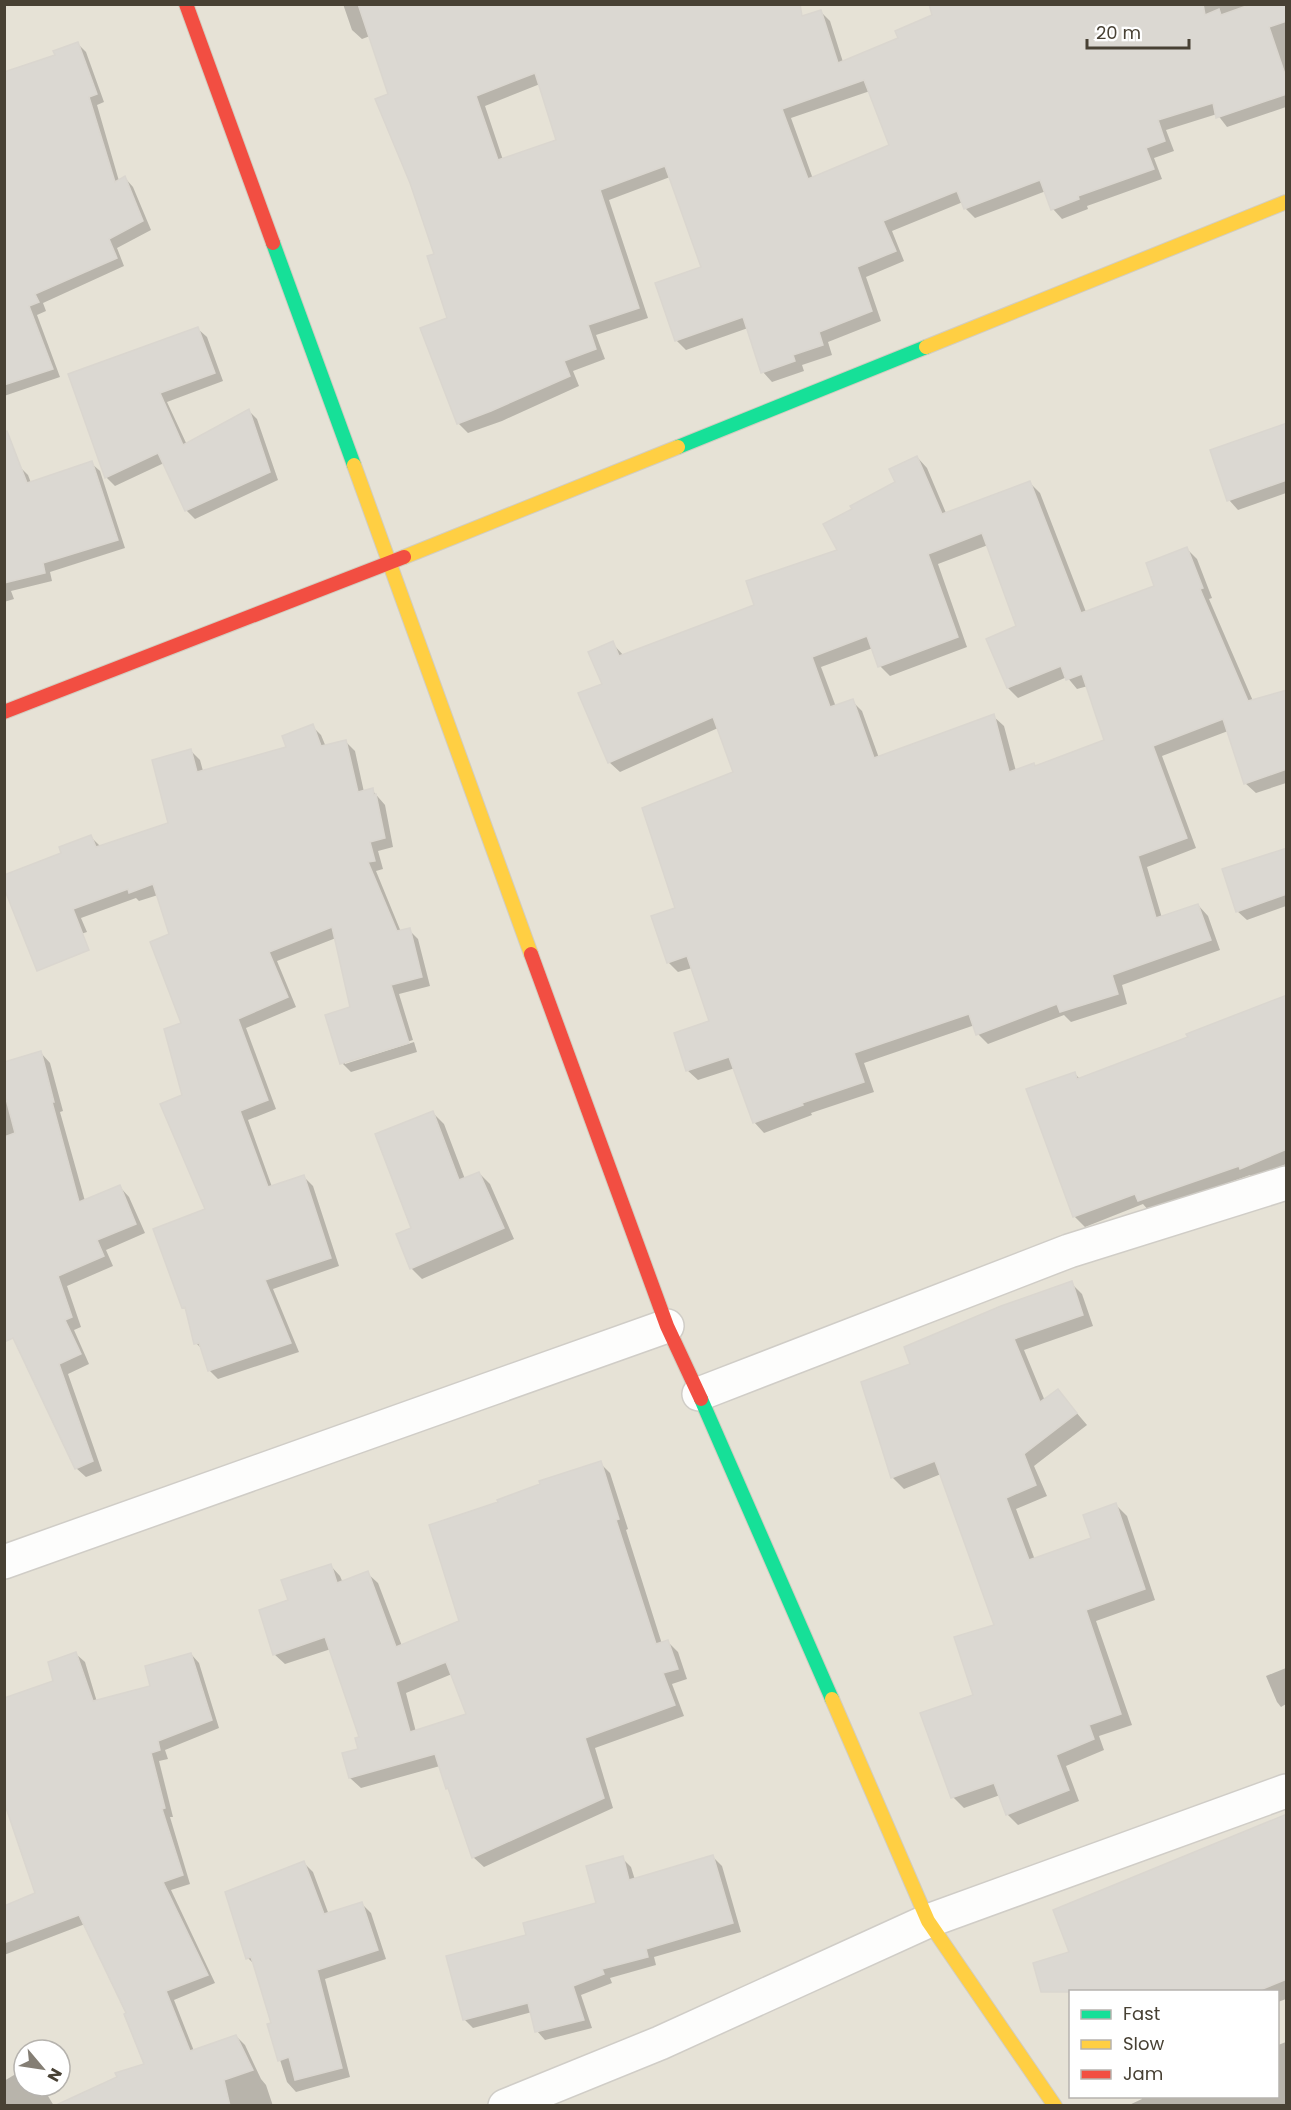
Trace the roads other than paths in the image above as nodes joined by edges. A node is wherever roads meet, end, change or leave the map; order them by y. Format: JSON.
{"nodes":[{"id":1,"x":186,"y":4,"type":"edge"},
{"id":2,"x":1287,"y":202,"type":"edge"},
{"id":3,"x":389,"y":563,"type":"junction"},
{"id":4,"x":4,"y":712,"type":"edge"},
{"id":5,"x":1287,"y":1183,"type":"edge"},
{"id":6,"x":667,"y":1326,"type":"junction"},
{"id":7,"x":699,"y":1394,"type":"junction"},
{"id":8,"x":4,"y":1562,"type":"edge"},
{"id":9,"x":1287,"y":1791,"type":"edge"},
{"id":10,"x":927,"y":1921,"type":"junction"},
{"id":11,"x":505,"y":2106,"type":"edge"},
{"id":12,"x":1054,"y":2106,"type":"edge"}],
"edges":[{"from":1,"to":3,"type":"street"},
{"from":2,"to":3,"type":"street"},
{"from":3,"to":4,"type":"street"},
{"from":3,"to":6,"type":"street"},
{"from":5,"to":7,"type":"street"},
{"from":6,"to":7,"type":"street"},
{"from":6,"to":8,"type":"street"},
{"from":7,"to":10,"type":"street"},
{"from":9,"to":10,"type":"street"},
{"from":10,"to":11,"type":"street"},
{"from":10,"to":12,"type":"street"}]}
